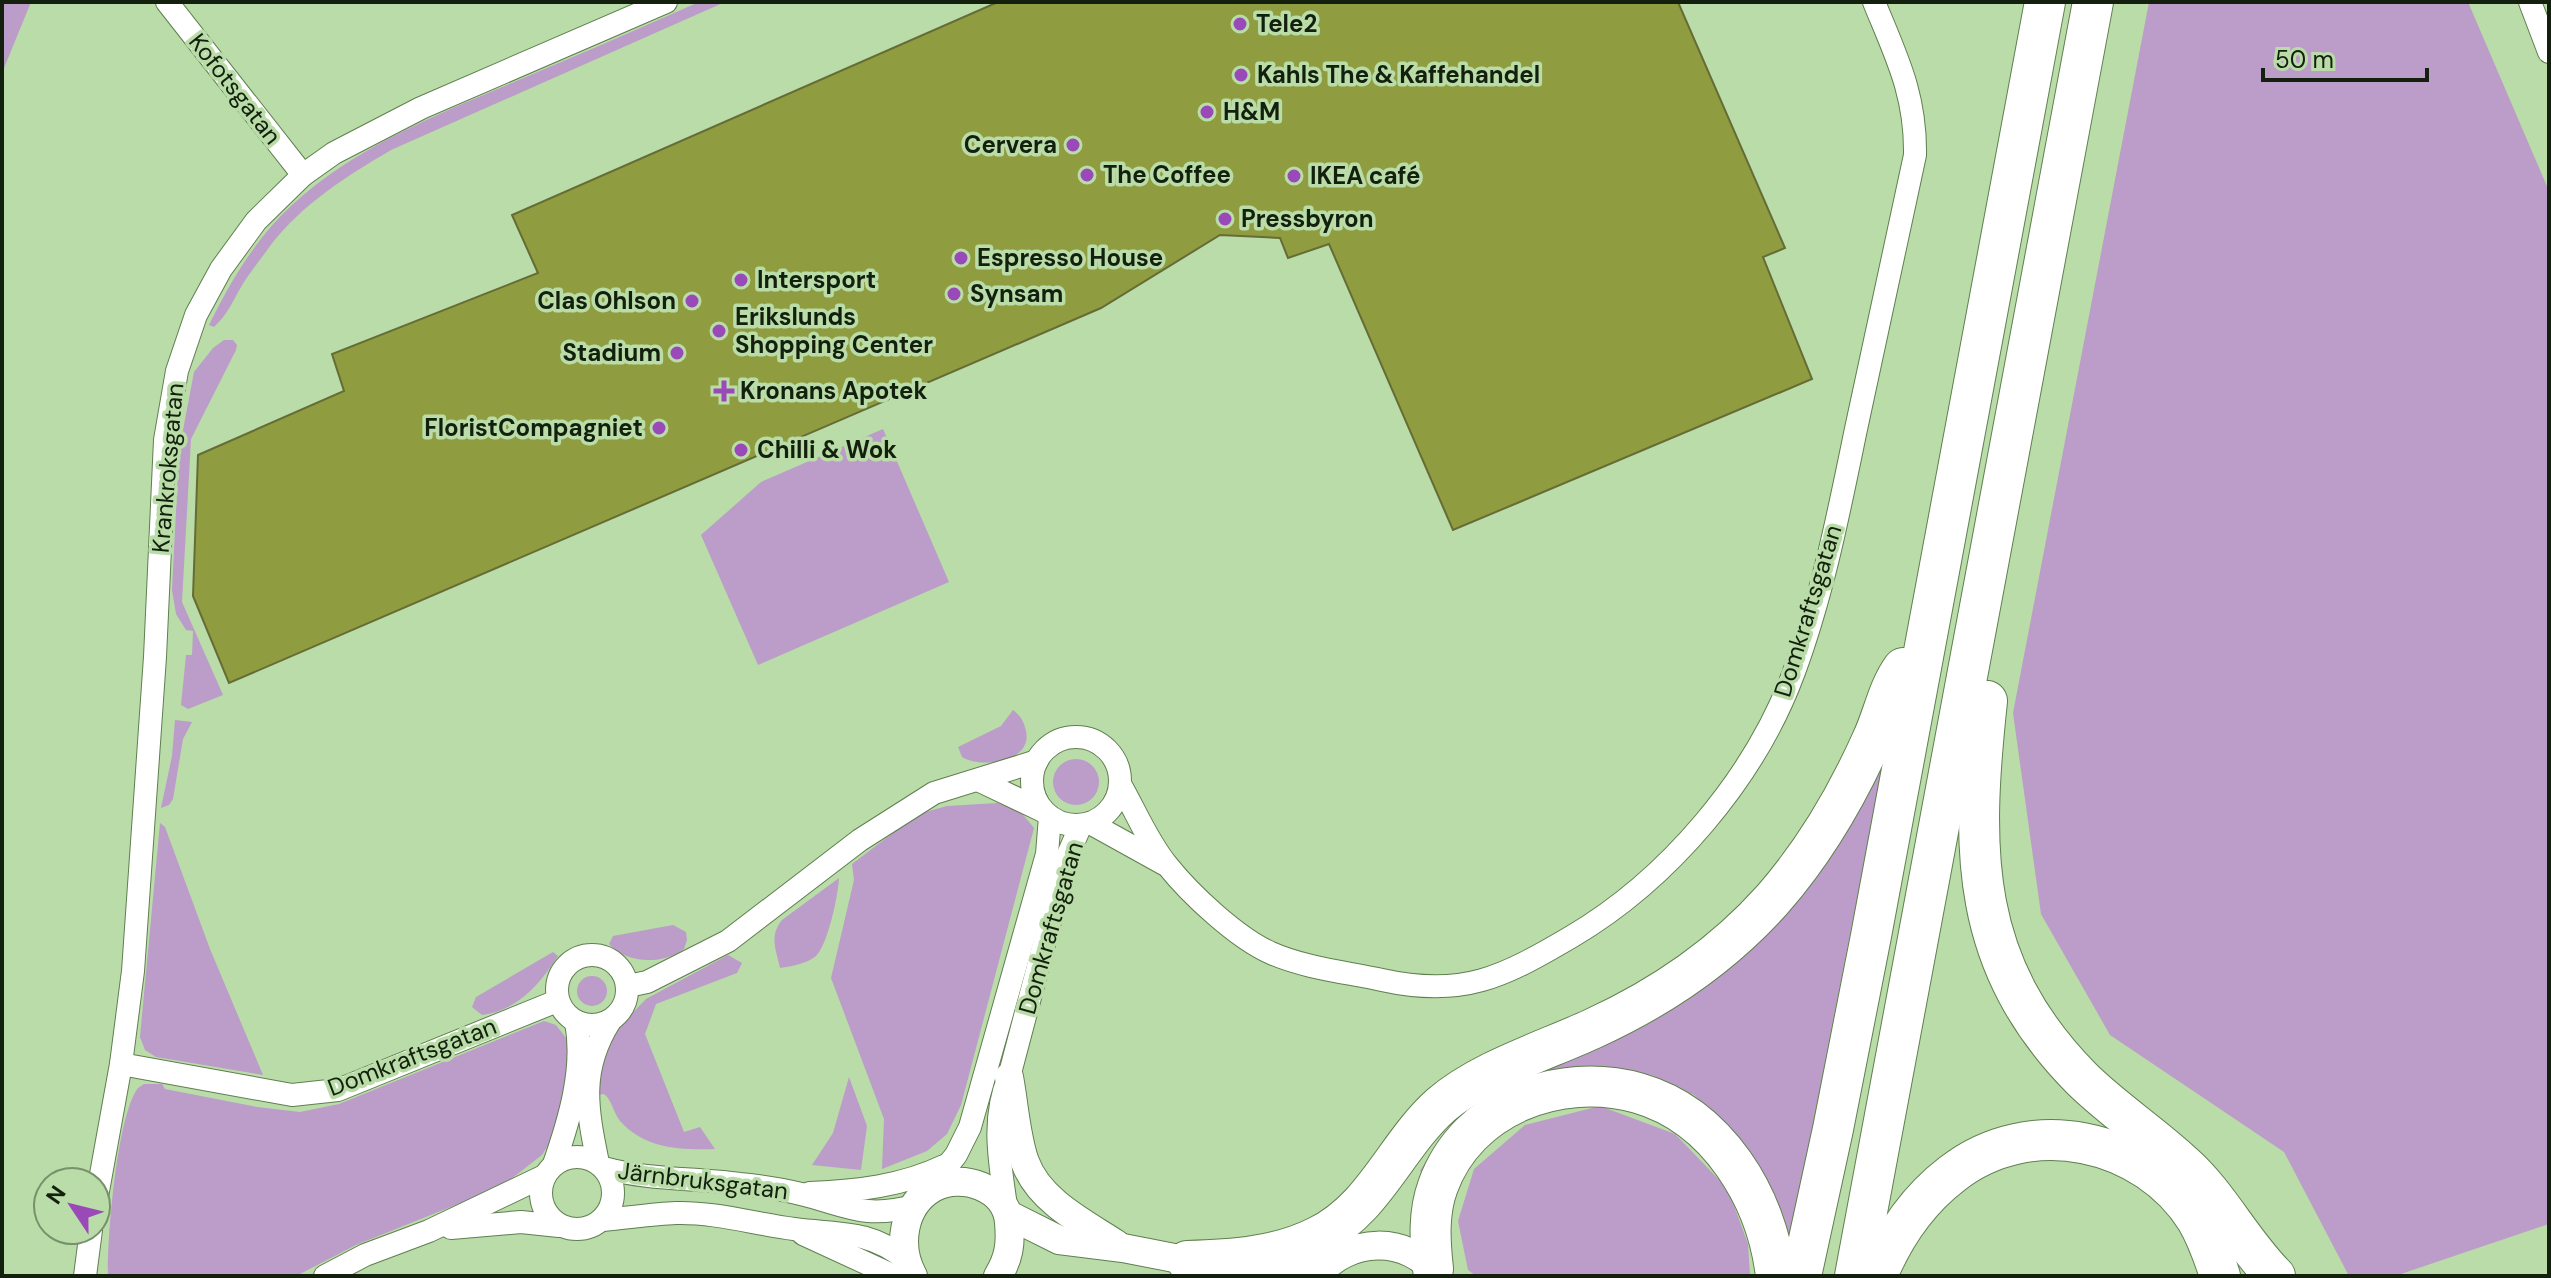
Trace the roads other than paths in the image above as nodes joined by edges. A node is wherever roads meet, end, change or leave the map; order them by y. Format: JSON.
{"nodes":[{"id":1,"x":167,"y":2,"type":"edge"},
{"id":2,"x":666,"y":2,"type":"edge"},
{"id":3,"x":1874,"y":2,"type":"edge"},
{"id":4,"x":2045,"y":2,"type":"edge"},
{"id":5,"x":2093,"y":2,"type":"edge"},
{"id":6,"x":2530,"y":2,"type":"edge"},
{"id":7,"x":2549,"y":52,"type":"edge"},
{"id":8,"x":303,"y":175,"type":"junction"},
{"id":9,"x":1984,"y":592,"type":"junction"},
{"id":10,"x":1926,"y":635,"type":"junction"},
{"id":11,"x":1037,"y":761,"type":"junction"},
{"id":12,"x":980,"y":781,"type":"junction"},
{"id":13,"x":1120,"y":784,"type":"junction"},
{"id":14,"x":1046,"y":814,"type":"junction"},
{"id":15,"x":1086,"y":824,"type":"junction"},
{"id":16,"x":1166,"y":864,"type":"junction"},
{"id":17,"x":628,"y":986,"type":"junction"},
{"id":18,"x":557,"y":1001,"type":"junction"},
{"id":19,"x":610,"y":1021,"type":"junction"},
{"id":20,"x":576,"y":1022,"type":"junction"},
{"id":21,"x":121,"y":1064,"type":"junction"},
{"id":22,"x":1500,"y":1071,"type":"junction"},
{"id":23,"x":1009,"y":1077,"type":"junction"},
{"id":24,"x":956,"y":1155,"type":"junction"},
{"id":25,"x":103,"y":1166,"type":"edge"},
{"id":26,"x":601,"y":1166,"type":"junction"},
{"id":27,"x":549,"y":1170,"type":"junction"},
{"id":28,"x":801,"y":1194,"type":"junction"},
{"id":29,"x":919,"y":1201,"type":"junction"},
{"id":30,"x":1008,"y":1211,"type":"junction"},
{"id":31,"x":602,"y":1220,"type":"junction"},
{"id":32,"x":559,"y":1226,"type":"junction"},
{"id":33,"x":429,"y":1231,"type":"junction"},
{"id":34,"x":89,"y":1246,"type":"edge"},
{"id":35,"x":1123,"y":1248,"type":"junction"},
{"id":36,"x":1187,"y":1261,"type":"junction"},
{"id":37,"x":1328,"y":1265,"type":"edge"},
{"id":38,"x":904,"y":1270,"type":"edge"},
{"id":39,"x":1436,"y":1273,"type":"edge"},
{"id":40,"x":85,"y":1276,"type":"edge"},
{"id":41,"x":325,"y":1276,"type":"edge"},
{"id":42,"x":998,"y":1276,"type":"edge"},
{"id":43,"x":1776,"y":1276,"type":"edge"},
{"id":44,"x":1801,"y":1276,"type":"edge"},
{"id":45,"x":1855,"y":1276,"type":"edge"},
{"id":46,"x":1877,"y":1276,"type":"edge"},
{"id":47,"x":2220,"y":1276,"type":"edge"},
{"id":48,"x":2275,"y":1276,"type":"edge"}],
"edges":[{"from":1,"to":8,"type":"street","name":"Kofotsgatan"},
{"from":2,"to":8,"type":"street","name":"Krankroksgatan"},
{"from":3,"to":16,"type":"street","name":"Domkraftsgatan"},
{"from":4,"to":10,"type":"highway"},
{"from":5,"to":9,"type":"highway"},
{"from":6,"to":7,"type":"street"},
{"from":8,"to":21,"type":"street","name":"Krankroksgatan"},
{"from":9,"to":45,"type":"highway"},
{"from":9,"to":48,"type":"highway"},
{"from":10,"to":22,"type":"highway"},
{"from":10,"to":44,"type":"highway"},
{"from":11,"to":12,"type":"street"},
{"from":11,"to":13,"type":"street"},
{"from":11,"to":14,"type":"street"},
{"from":12,"to":14,"type":"street","name":"Domkraftsgatan"},
{"from":12,"to":17,"type":"street"},
{"from":13,"to":15,"type":"street"},
{"from":13,"to":16,"type":"street","name":"Domkraftsgatan"},
{"from":14,"to":15,"type":"street"},
{"from":14,"to":24,"type":"street","name":"Domkraftsgatan"},
{"from":15,"to":16,"type":"street","name":"Domkraftsgatan"},
{"from":15,"to":23,"type":"street","name":"Domkraftsgatan"},
{"from":17,"to":18,"type":"street"},
{"from":17,"to":19,"type":"street"},
{"from":18,"to":20,"type":"street"},
{"from":18,"to":21,"type":"street","name":"Domkraftsgatan"},
{"from":19,"to":20,"type":"street"},
{"from":19,"to":26,"type":"street"},
{"from":20,"to":27,"type":"street"},
{"from":21,"to":25,"type":"street","name":"Krankroksgatan"},
{"from":22,"to":36,"type":"highway"},
{"from":22,"to":37,"type":"highway"},
{"from":23,"to":30,"type":"street","name":"Domkraftsgatan"},
{"from":23,"to":35,"type":"street"},
{"from":24,"to":28,"type":"street","name":"Järnbruksgatan"},
{"from":24,"to":29,"type":"street","name":"Domkraftsgatan"},
{"from":26,"to":27,"type":"street"},
{"from":26,"to":28,"type":"street","name":"Järnbruksgatan"},
{"from":26,"to":31,"type":"street"},
{"from":27,"to":32,"type":"street"},
{"from":27,"to":33,"type":"street"},
{"from":28,"to":29,"type":"street","name":"Järnbruksgatan"},
{"from":29,"to":30,"type":"street"},
{"from":29,"to":38,"type":"street"},
{"from":30,"to":35,"type":"street"},
{"from":30,"to":42,"type":"street"},
{"from":31,"to":32,"type":"street"},
{"from":31,"to":38,"type":"street","name":"Järnbruksgatan"},
{"from":32,"to":33,"type":"street"},
{"from":33,"to":41,"type":"street"},
{"from":34,"to":40,"type":"street"},
{"from":35,"to":36,"type":"street"},
{"from":36,"to":37,"type":"street"},
{"from":37,"to":39,"type":"street"},
{"from":39,"to":43,"type":"highway"},
{"from":46,"to":47,"type":"highway"}]}
